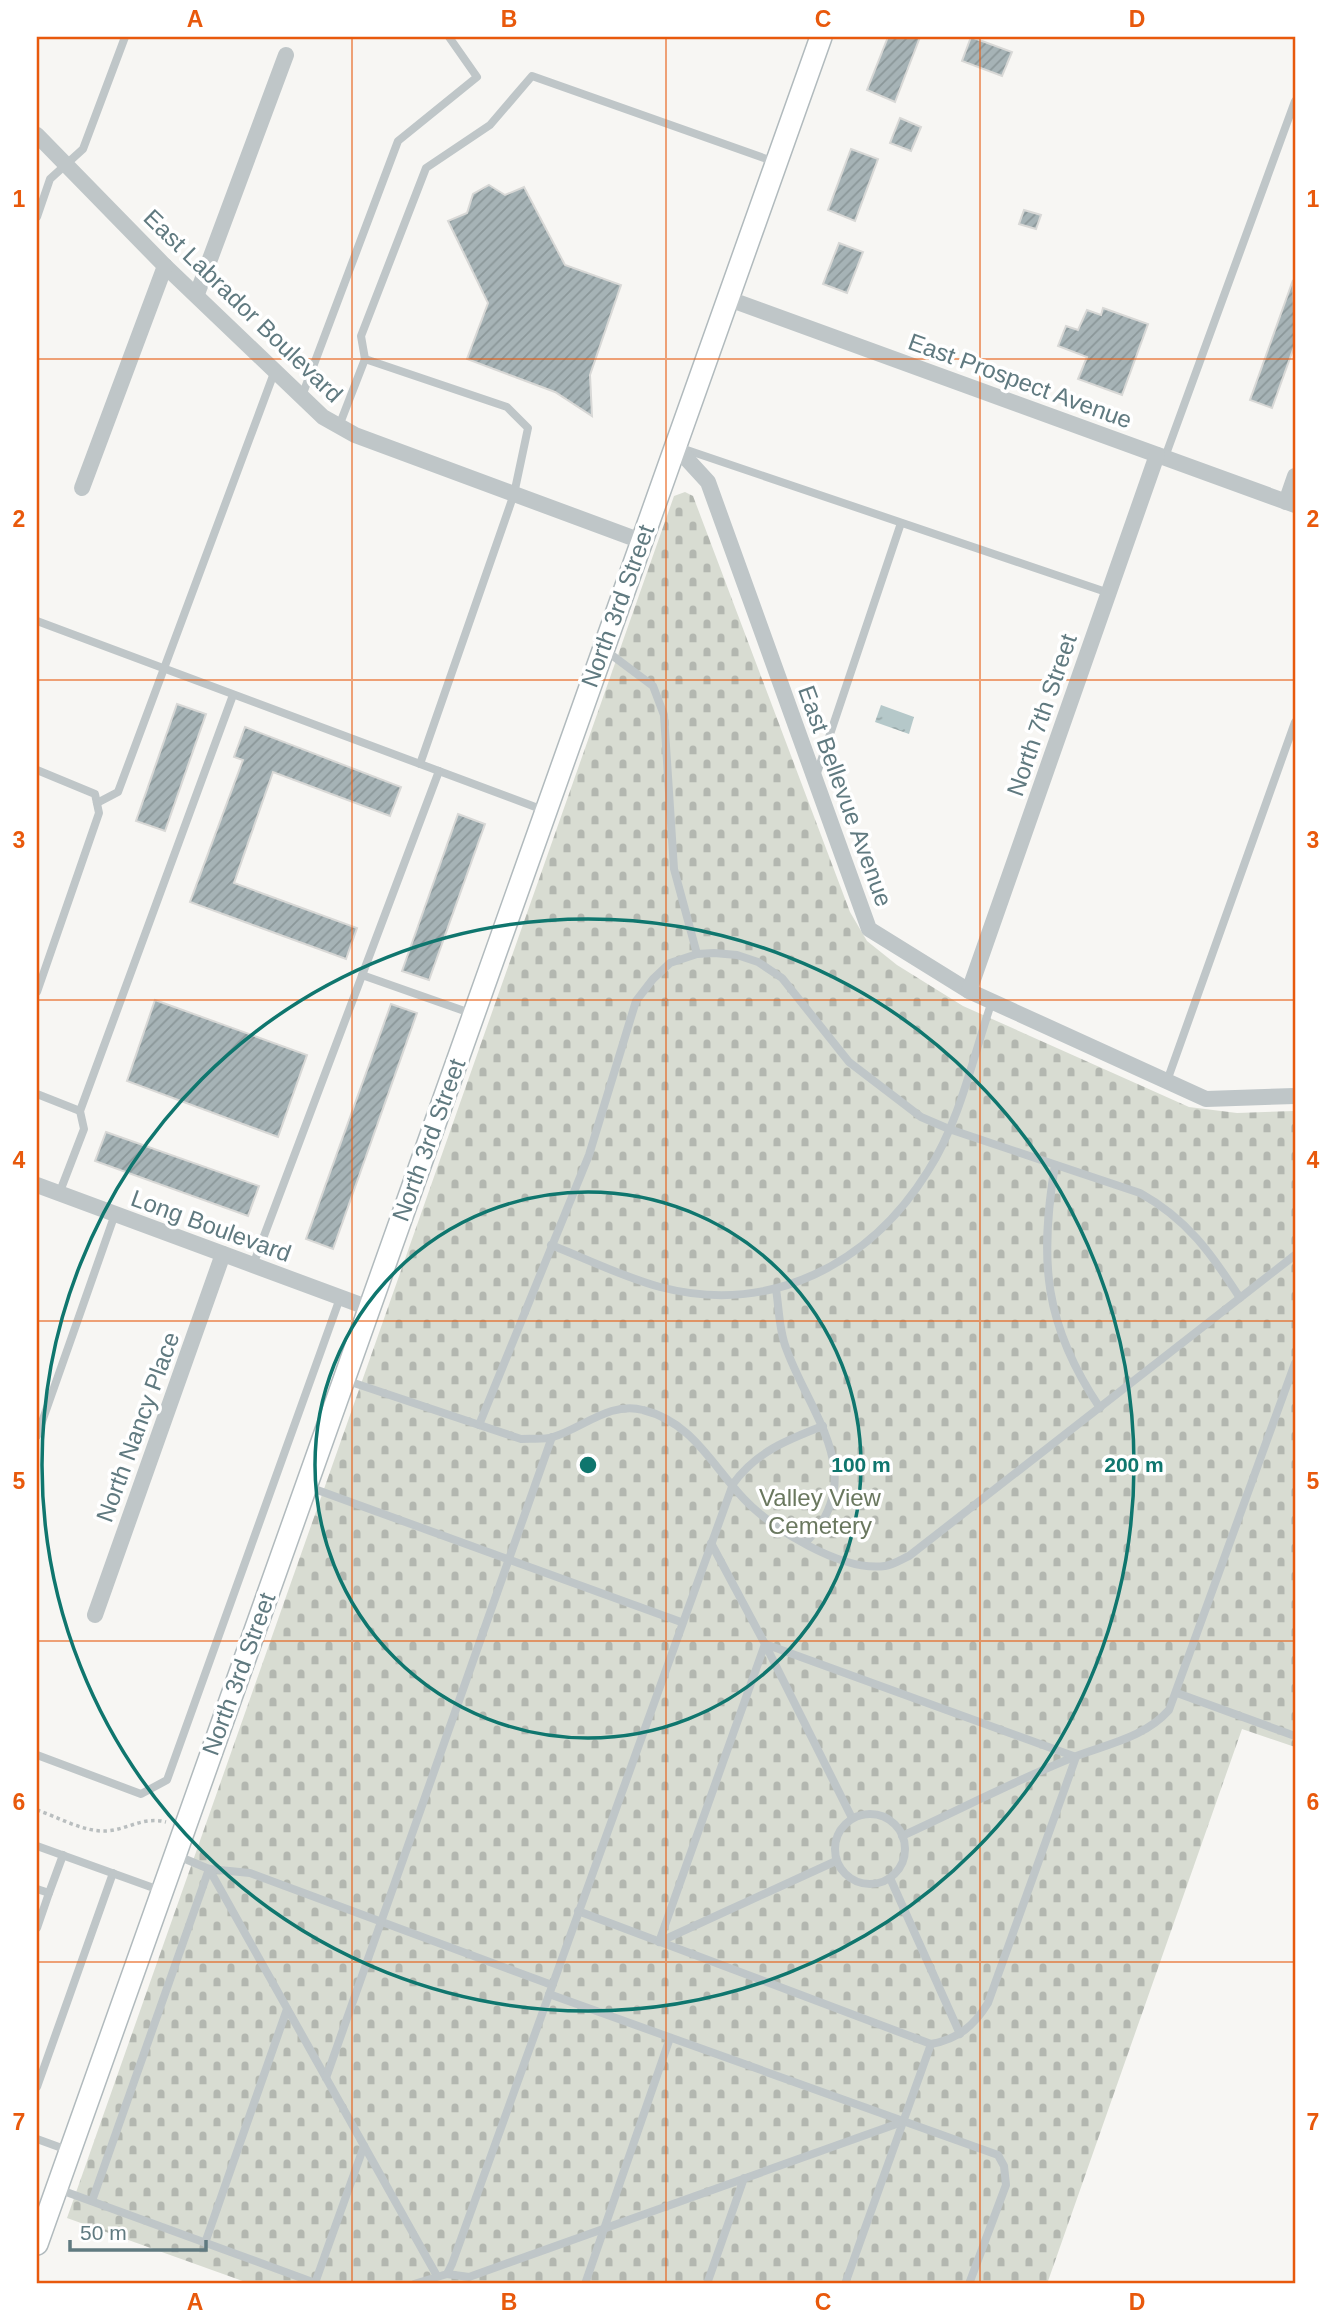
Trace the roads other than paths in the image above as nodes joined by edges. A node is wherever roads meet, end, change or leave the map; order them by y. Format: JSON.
{"nodes":[{"id":1,"x":125,"y":37,"type":"edge"},
{"id":2,"x":449,"y":37,"type":"edge"},
{"id":3,"x":821,"y":37,"type":"edge"},
{"id":4,"x":286,"y":55,"type":"dead end"},
{"id":5,"x":1295,"y":101,"type":"edge"},
{"id":6,"x":37,"y":135,"type":"edge"},
{"id":7,"x":777,"y":162,"type":"junction"},
{"id":8,"x":66,"y":165,"type":"junction"},
{"id":9,"x":37,"y":217,"type":"edge"},
{"id":10,"x":164,"y":266,"type":"junction"},
{"id":11,"x":197,"y":295,"type":"junction"},
{"id":12,"x":729,"y":299,"type":"junction"},
{"id":13,"x":365,"y":359,"type":"junction"},
{"id":14,"x":274,"y":373,"type":"junction"},
{"id":15,"x":301,"y":399,"type":"junction"},
{"id":16,"x":339,"y":426,"type":"junction"},
{"id":17,"x":675,"y":446,"type":"junction"},
{"id":18,"x":1161,"y":456,"type":"junction"},
{"id":19,"x":1295,"y":476,"type":"edge"},
{"id":20,"x":82,"y":488,"type":"dead end"},
{"id":21,"x":514,"y":494,"type":"junction"},
{"id":22,"x":1291,"y":503,"type":"edge"},
{"id":23,"x":901,"y":523,"type":"junction"},
{"id":24,"x":641,"y":541,"type":"junction"},
{"id":25,"x":1109,"y":593,"type":"junction"},
{"id":26,"x":37,"y":621,"type":"edge"},
{"id":27,"x":603,"y":649,"type":"junction"},
{"id":28,"x":163,"y":668,"type":"junction"},
{"id":29,"x":233,"y":695,"type":"junction"},
{"id":30,"x":1295,"y":722,"type":"edge"},
{"id":31,"x":420,"y":764,"type":"junction"},
{"id":32,"x":37,"y":770,"type":"edge"},
{"id":33,"x":439,"y":771,"type":"junction"},
{"id":34,"x":815,"y":781,"type":"junction"},
{"id":35,"x":97,"y":803,"type":"junction"},
{"id":36,"x":546,"y":811,"type":"junction"},
{"id":37,"x":697,"y":954,"type":"junction"},
{"id":38,"x":362,"y":975,"type":"junction"},
{"id":39,"x":970,"y":991,"type":"junction"},
{"id":40,"x":37,"y":992,"type":"edge"},
{"id":41,"x":992,"y":1001,"type":"junction"},
{"id":42,"x":473,"y":1014,"type":"junction"},
{"id":43,"x":1167,"y":1082,"type":"junction"},
{"id":44,"x":37,"y":1094,"type":"edge"},
{"id":45,"x":1295,"y":1096,"type":"edge"},
{"id":46,"x":80,"y":1111,"type":"junction"},
{"id":47,"x":949,"y":1129,"type":"junction"},
{"id":48,"x":1055,"y":1165,"type":"junction"},
{"id":49,"x":37,"y":1185,"type":"edge"},
{"id":50,"x":59,"y":1194,"type":"junction"},
{"id":51,"x":115,"y":1214,"type":"junction"},
{"id":52,"x":551,"y":1245,"type":"junction"},
{"id":53,"x":223,"y":1254,"type":"junction"},
{"id":54,"x":1295,"y":1255,"type":"edge"},
{"id":55,"x":253,"y":1265,"type":"junction"},
{"id":56,"x":776,"y":1289,"type":"junction"},
{"id":57,"x":340,"y":1298,"type":"junction"},
{"id":58,"x":1241,"y":1298,"type":"junction"},
{"id":59,"x":369,"y":1308,"type":"junction"},
{"id":60,"x":1295,"y":1363,"type":"edge"},
{"id":61,"x":344,"y":1380,"type":"junction"},
{"id":62,"x":1100,"y":1408,"type":"junction"},
{"id":63,"x":479,"y":1425,"type":"junction"},
{"id":64,"x":823,"y":1426,"type":"junction"},
{"id":65,"x":37,"y":1436,"type":"edge"},
{"id":66,"x":552,"y":1437,"type":"junction"},
{"id":67,"x":733,"y":1484,"type":"junction"},
{"id":68,"x":306,"y":1486,"type":"junction"},
{"id":69,"x":805,"y":1543,"type":"junction"},
{"id":70,"x":711,"y":1544,"type":"junction"},
{"id":71,"x":508,"y":1558,"type":"junction"},
{"id":72,"x":95,"y":1615,"type":"dead end"},
{"id":73,"x":681,"y":1622,"type":"junction"},
{"id":74,"x":765,"y":1644,"type":"junction"},
{"id":75,"x":1177,"y":1693,"type":"junction"},
{"id":76,"x":1295,"y":1736,"type":"edge"},
{"id":77,"x":37,"y":1755,"type":"edge"},
{"id":78,"x":1076,"y":1756,"type":"junction"},
{"id":79,"x":852,"y":1818,"type":"junction"},
{"id":80,"x":902,"y":1836,"type":"junction"},
{"id":81,"x":37,"y":1846,"type":"edge"},
{"id":82,"x":63,"y":1855,"type":"junction"},
{"id":83,"x":175,"y":1855,"type":"junction"},
{"id":84,"x":836,"y":1861,"type":"junction"},
{"id":85,"x":209,"y":1869,"type":"junction"},
{"id":86,"x":113,"y":1873,"type":"junction"},
{"id":87,"x":890,"y":1878,"type":"junction"},
{"id":88,"x":37,"y":1889,"type":"edge"},
{"id":89,"x":162,"y":1891,"type":"junction"},
{"id":90,"x":49,"y":1893,"type":"junction"},
{"id":91,"x":578,"y":1911,"type":"junction"},
{"id":92,"x":379,"y":1922,"type":"junction"},
{"id":93,"x":37,"y":1928,"type":"edge"},
{"id":94,"x":659,"y":1942,"type":"junction"},
{"id":95,"x":551,"y":1989,"type":"junction"},
{"id":96,"x":287,"y":2009,"type":"junction"},
{"id":97,"x":960,"y":2034,"type":"junction"},
{"id":98,"x":670,"y":2038,"type":"junction"},
{"id":99,"x":931,"y":2044,"type":"junction"},
{"id":100,"x":327,"y":2078,"type":"junction"},
{"id":101,"x":37,"y":2087,"type":"edge"},
{"id":102,"x":902,"y":2122,"type":"junction"},
{"id":103,"x":37,"y":2139,"type":"edge"},
{"id":104,"x":364,"y":2146,"type":"junction"},
{"id":105,"x":70,"y":2151,"type":"junction"},
{"id":106,"x":744,"y":2178,"type":"junction"},
{"id":107,"x":57,"y":2188,"type":"junction"},
{"id":108,"x":92,"y":2201,"type":"junction"},
{"id":109,"x":605,"y":2228,"type":"junction"},
{"id":110,"x":205,"y":2243,"type":"junction"},
{"id":111,"x":37,"y":2244,"type":"edge"},
{"id":112,"x":447,"y":2274,"type":"junction"},
{"id":113,"x":437,"y":2276,"type":"junction"},
{"id":114,"x":316,"y":2283,"type":"edge"},
{"id":115,"x":414,"y":2284,"type":"edge"},
{"id":116,"x":585,"y":2284,"type":"edge"},
{"id":117,"x":707,"y":2284,"type":"edge"},
{"id":118,"x":845,"y":2284,"type":"edge"},
{"id":119,"x":970,"y":2284,"type":"edge"}],
"edges":[{"from":1,"to":8,"type":"lane"},
{"from":2,"to":15,"type":"lane"},
{"from":3,"to":7,"type":"main road","name":"North 3rd Street"},
{"from":4,"to":11,"type":"street"},
{"from":5,"to":18,"type":"lane"},
{"from":6,"to":8,"type":"street","name":"East Labrador Boulevard"},
{"from":7,"to":12,"type":"main road","name":"North 3rd Street"},
{"from":7,"to":13,"type":"lane"},
{"from":8,"to":9,"type":"lane"},
{"from":8,"to":10,"type":"street","name":"East Labrador Boulevard"},
{"from":10,"to":11,"type":"street","name":"East Labrador Boulevard"},
{"from":10,"to":20,"type":"street"},
{"from":11,"to":14,"type":"street","name":"East Labrador Boulevard"},
{"from":12,"to":17,"type":"main road","name":"North 3rd Street"},
{"from":12,"to":18,"type":"street","name":"East Prospect Avenue"},
{"from":13,"to":16,"type":"lane"},
{"from":13,"to":21,"type":"lane"},
{"from":14,"to":15,"type":"street","name":"East Labrador Boulevard"},
{"from":14,"to":28,"type":"lane"},
{"from":15,"to":16,"type":"street","name":"East Labrador Boulevard"},
{"from":16,"to":21,"type":"street","name":"East Labrador Boulevard"},
{"from":17,"to":23,"type":"lane"},
{"from":17,"to":24,"type":"main road","name":"North 3rd Street"},
{"from":17,"to":34,"type":"street","name":"East Bellevue Avenue"},
{"from":18,"to":22,"type":"street","name":"East Prospect Avenue"},
{"from":18,"to":25,"type":"street","name":"North 7th Street"},
{"from":19,"to":22,"type":"street"},
{"from":21,"to":24,"type":"street","name":"East Labrador Boulevard"},
{"from":21,"to":31,"type":"lane"},
{"from":23,"to":25,"type":"lane"},
{"from":23,"to":34,"type":"lane"},
{"from":24,"to":27,"type":"main road","name":"North 3rd Street"},
{"from":25,"to":39,"type":"street","name":"North 7th Street"},
{"from":26,"to":28,"type":"lane"},
{"from":27,"to":36,"type":"main road","name":"North 3rd Street"},
{"from":27,"to":37,"type":"lane"},
{"from":28,"to":29,"type":"lane"},
{"from":28,"to":35,"type":"lane"},
{"from":29,"to":31,"type":"lane"},
{"from":29,"to":46,"type":"lane"},
{"from":30,"to":43,"type":"lane"},
{"from":31,"to":33,"type":"lane"},
{"from":32,"to":35,"type":"lane"},
{"from":33,"to":36,"type":"lane"},
{"from":33,"to":38,"type":"lane"},
{"from":34,"to":39,"type":"street","name":"East Bellevue Avenue"},
{"from":35,"to":40,"type":"lane"},
{"from":36,"to":42,"type":"main road","name":"North 3rd Street"},
{"from":37,"to":47,"type":"lane"},
{"from":37,"to":52,"type":"lane"},
{"from":38,"to":42,"type":"lane"},
{"from":38,"to":55,"type":"lane"},
{"from":39,"to":41,"type":"street","name":"East Bellevue Avenue"},
{"from":41,"to":43,"type":"street","name":"East Bellevue Avenue"},
{"from":41,"to":47,"type":"lane"},
{"from":42,"to":59,"type":"main road","name":"North 3rd Street"},
{"from":43,"to":45,"type":"street","name":"East Bellevue Avenue"},
{"from":44,"to":46,"type":"lane"},
{"from":46,"to":50,"type":"lane"},
{"from":47,"to":48,"type":"lane"},
{"from":47,"to":56,"type":"lane"},
{"from":48,"to":58,"type":"lane"},
{"from":48,"to":62,"type":"lane"},
{"from":49,"to":50,"type":"street","name":"Long Boulevard"},
{"from":50,"to":51,"type":"street","name":"Long Boulevard"},
{"from":51,"to":53,"type":"street","name":"Long Boulevard"},
{"from":51,"to":65,"type":"lane"},
{"from":52,"to":56,"type":"lane"},
{"from":52,"to":63,"type":"lane"},
{"from":53,"to":55,"type":"street","name":"Long Boulevard"},
{"from":53,"to":72,"type":"street","name":"North Nancy Place"},
{"from":54,"to":58,"type":"lane"},
{"from":55,"to":57,"type":"street","name":"Long Boulevard"},
{"from":56,"to":64,"type":"lane"},
{"from":57,"to":59,"type":"street","name":"Long Boulevard"},
{"from":57,"to":77,"type":"lane"},
{"from":58,"to":62,"type":"lane"},
{"from":59,"to":61,"type":"main road","name":"North 3rd Street"},
{"from":60,"to":75,"type":"lane"},
{"from":61,"to":63,"type":"lane"},
{"from":61,"to":68,"type":"main road","name":"North 3rd Street"},
{"from":62,"to":69,"type":"lane"},
{"from":63,"to":66,"type":"lane"},
{"from":64,"to":67,"type":"lane"},
{"from":64,"to":69,"type":"lane"},
{"from":66,"to":67,"type":"lane"},
{"from":66,"to":71,"type":"lane"},
{"from":67,"to":69,"type":"lane"},
{"from":67,"to":70,"type":"lane"},
{"from":68,"to":71,"type":"lane"},
{"from":68,"to":83,"type":"main road","name":"North 3rd Street"},
{"from":70,"to":73,"type":"lane"},
{"from":70,"to":74,"type":"lane"},
{"from":71,"to":73,"type":"lane"},
{"from":71,"to":92,"type":"lane"},
{"from":73,"to":91,"type":"lane"},
{"from":74,"to":78,"type":"lane"},
{"from":74,"to":79,"type":"lane"},
{"from":74,"to":94,"type":"lane"},
{"from":75,"to":76,"type":"lane"},
{"from":75,"to":78,"type":"lane"},
{"from":78,"to":80,"type":"lane"},
{"from":78,"to":97,"type":"lane"},
{"from":79,"to":80,"type":"lane"},
{"from":79,"to":84,"type":"lane"},
{"from":80,"to":87,"type":"lane"},
{"from":81,"to":82,"type":"lane"},
{"from":82,"to":86,"type":"lane"},
{"from":82,"to":90,"type":"lane"},
{"from":83,"to":85,"type":"lane"},
{"from":83,"to":89,"type":"main road","name":"North 3rd Street"},
{"from":84,"to":87,"type":"lane"},
{"from":84,"to":94,"type":"lane"},
{"from":85,"to":92,"type":"lane"},
{"from":85,"to":96,"type":"lane"},
{"from":85,"to":108,"type":"lane"},
{"from":86,"to":89,"type":"lane"},
{"from":86,"to":101,"type":"lane"},
{"from":87,"to":97,"type":"lane"},
{"from":88,"to":90,"type":"lane"},
{"from":89,"to":105,"type":"main road","name":"North 3rd Street"},
{"from":90,"to":93,"type":"lane"},
{"from":91,"to":94,"type":"lane"},
{"from":91,"to":95,"type":"lane"},
{"from":92,"to":95,"type":"lane"},
{"from":92,"to":100,"type":"lane"},
{"from":94,"to":99,"type":"lane"},
{"from":95,"to":98,"type":"lane"},
{"from":95,"to":112,"type":"lane"},
{"from":96,"to":100,"type":"lane"},
{"from":96,"to":110,"type":"lane"},
{"from":97,"to":99,"type":"lane"},
{"from":98,"to":102,"type":"lane"},
{"from":98,"to":109,"type":"lane"},
{"from":99,"to":102,"type":"lane"},
{"from":100,"to":104,"type":"lane"},
{"from":102,"to":106,"type":"lane"},
{"from":102,"to":118,"type":"lane"},
{"from":102,"to":119,"type":"lane"},
{"from":103,"to":105,"type":"lane"},
{"from":104,"to":113,"type":"lane"},
{"from":104,"to":114,"type":"lane"},
{"from":105,"to":107,"type":"main road","name":"North 3rd Street"},
{"from":106,"to":109,"type":"lane"},
{"from":106,"to":117,"type":"lane"},
{"from":107,"to":108,"type":"lane"},
{"from":107,"to":111,"type":"main road","name":"North 3rd Street"},
{"from":108,"to":110,"type":"lane"},
{"from":109,"to":112,"type":"lane"},
{"from":109,"to":116,"type":"lane"},
{"from":110,"to":114,"type":"lane"},
{"from":112,"to":113,"type":"lane"},
{"from":113,"to":115,"type":"lane"}]}
